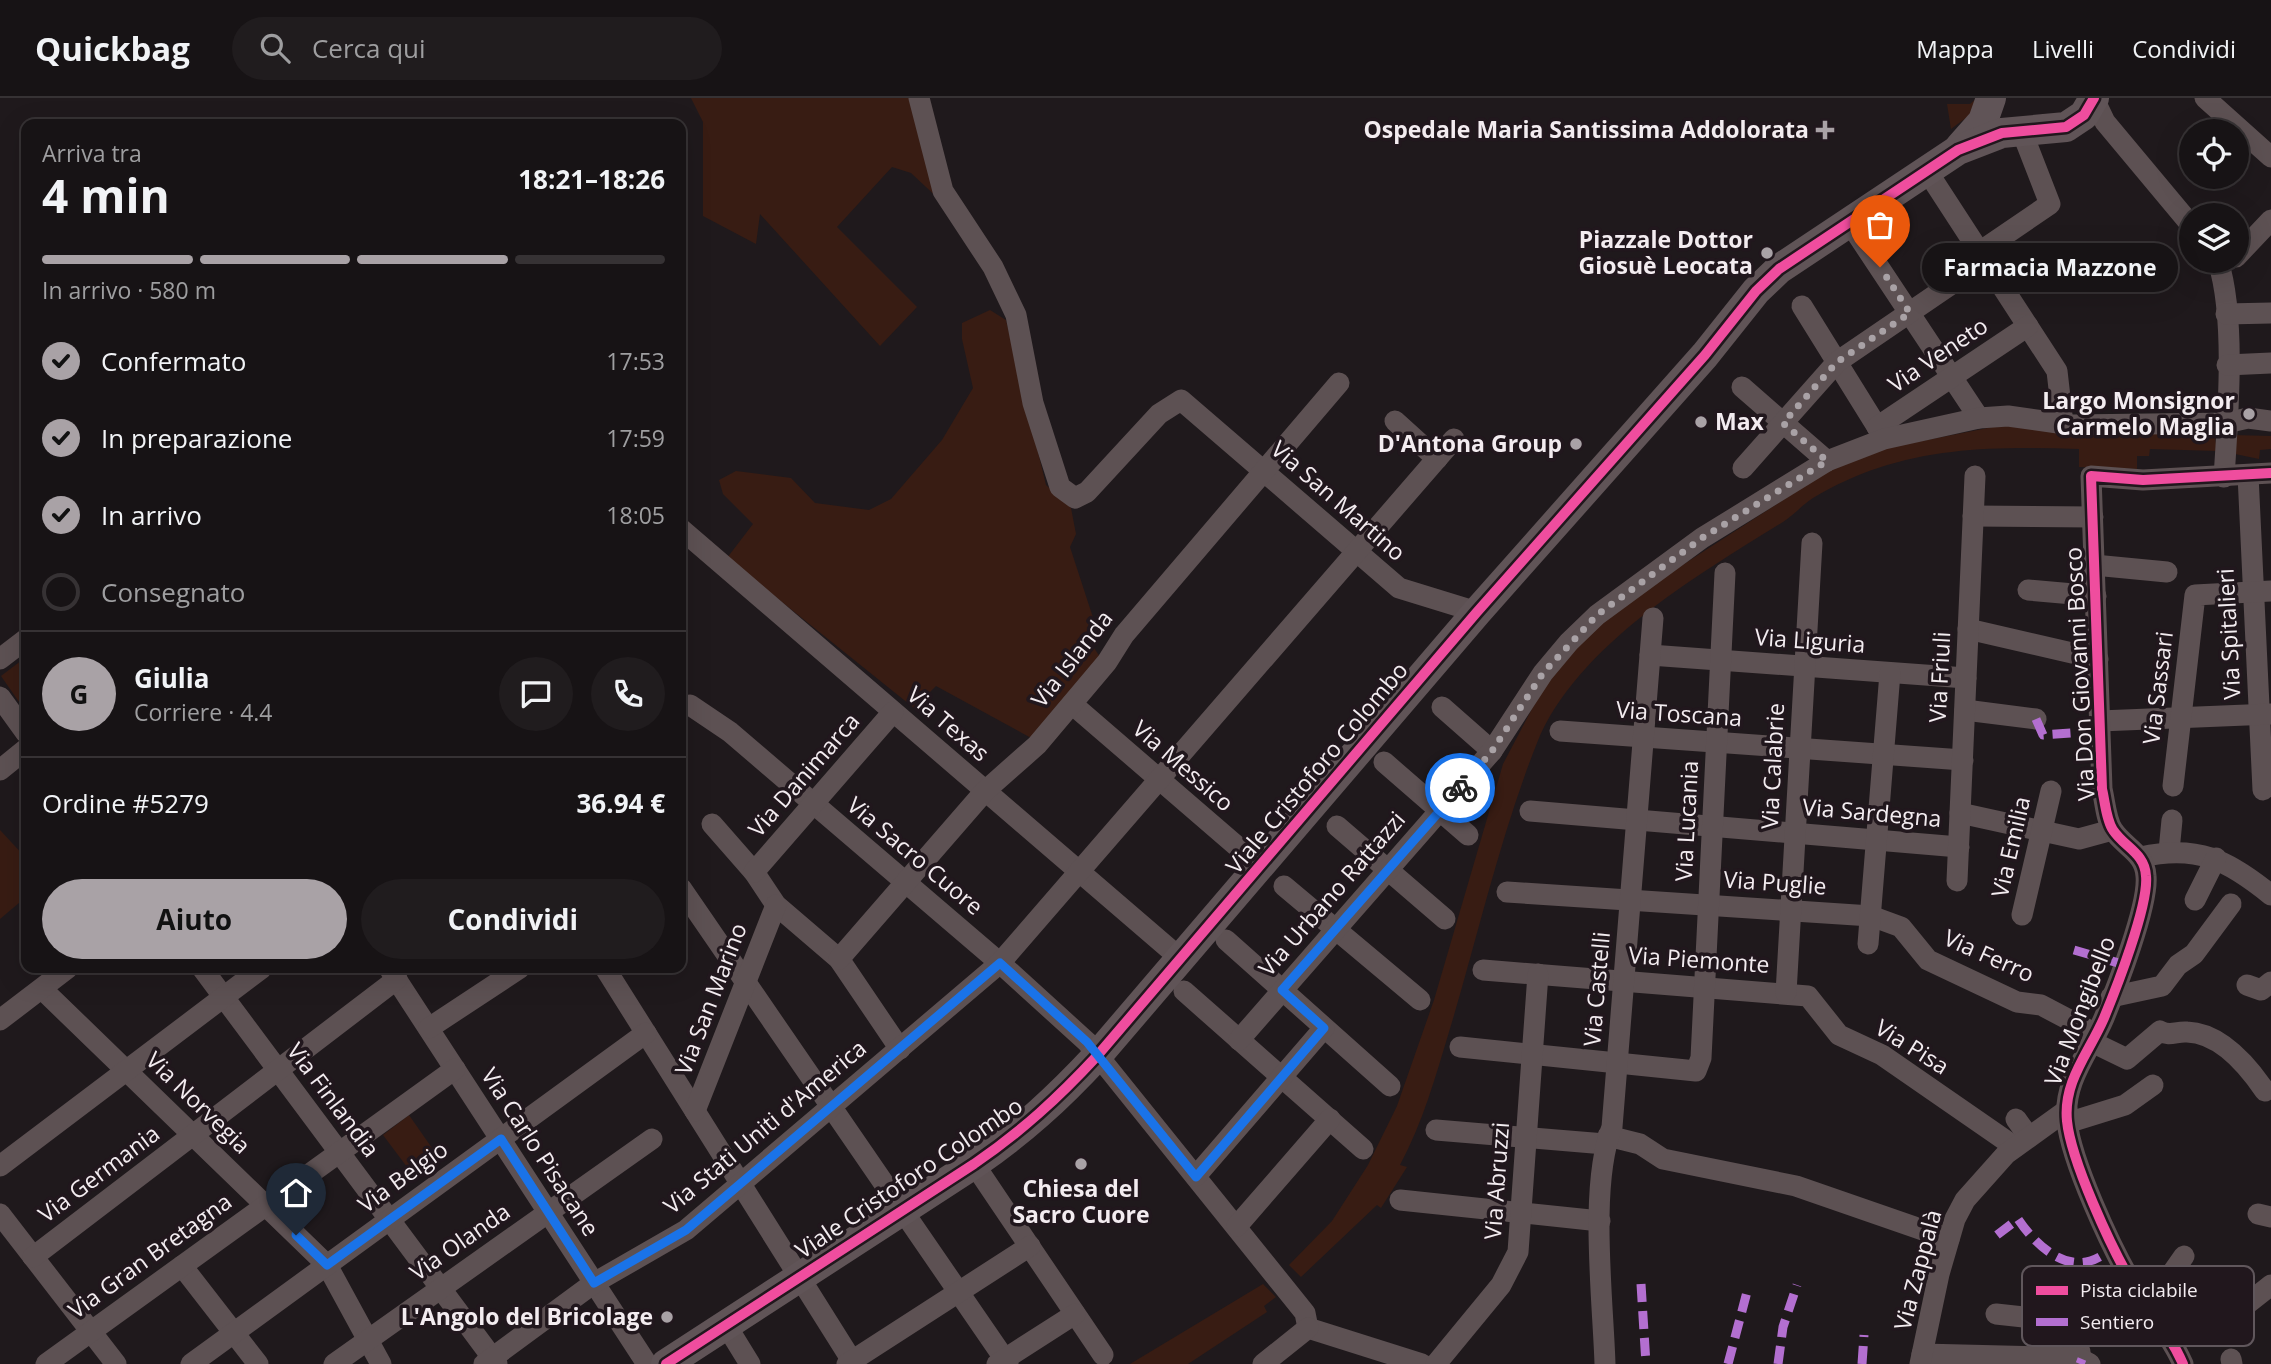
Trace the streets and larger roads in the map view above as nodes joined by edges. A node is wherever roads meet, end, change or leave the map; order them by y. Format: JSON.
{"nodes":[{"id":1,"x":919,"y":98,"type":"edge"},
{"id":2,"x":1992,"y":98,"type":"edge"},
{"id":3,"x":2094,"y":98,"type":"edge"},
{"id":4,"x":2205,"y":98,"type":"edge"},
{"id":5,"x":2066,"y":127,"type":"junction"},
{"id":6,"x":2018,"y":131,"type":"junction"},
{"id":7,"x":2128,"y":146,"type":"junction"},
{"id":8,"x":1958,"y":150,"type":"junction"},
{"id":9,"x":2271,"y":157,"type":"edge"},
{"id":10,"x":1927,"y":172,"type":"junction"},
{"id":11,"x":2179,"y":210,"type":"edge"},
{"id":12,"x":2271,"y":220,"type":"edge"},
{"id":13,"x":1849,"y":222,"type":"junction"},
{"id":14,"x":2249,"y":242,"type":"edge"},
{"id":15,"x":1982,"y":257,"type":"junction"},
{"id":16,"x":2227,"y":273,"type":"edge"},
{"id":17,"x":1802,"y":306,"type":"dead end"},
{"id":18,"x":1910,"y":313,"type":"junction"},
{"id":19,"x":2271,"y":313,"type":"edge"},
{"id":20,"x":2226,"y":314,"type":"junction"},
{"id":21,"x":2028,"y":326,"type":"junction"},
{"id":22,"x":1837,"y":362,"type":"junction"},
{"id":23,"x":2271,"y":363,"type":"edge"},
{"id":24,"x":2227,"y":365,"type":"junction"},
{"id":25,"x":1952,"y":377,"type":"junction"},
{"id":26,"x":1339,"y":383,"type":"dead end"},
{"id":27,"x":1742,"y":387,"type":"dead end"},
{"id":28,"x":1979,"y":418,"type":"junction"},
{"id":29,"x":1395,"y":421,"type":"dead end"},
{"id":30,"x":2271,"y":421,"type":"edge"},
{"id":31,"x":1783,"y":423,"type":"junction"},
{"id":32,"x":2226,"y":423,"type":"junction"},
{"id":33,"x":2063,"y":424,"type":"junction"},
{"id":34,"x":1881,"y":433,"type":"junction"},
{"id":35,"x":1454,"y":439,"type":"dead end"},
{"id":36,"x":1437,"y":459,"type":"junction"},
{"id":37,"x":1827,"y":461,"type":"junction"},
{"id":38,"x":1743,"y":468,"type":"dead end"},
{"id":39,"x":1264,"y":471,"type":"junction"},
{"id":40,"x":2271,"y":473,"type":"edge"},
{"id":41,"x":2248,"y":475,"type":"junction"},
{"id":42,"x":1975,"y":476,"type":"dead end"},
{"id":43,"x":2224,"y":477,"type":"junction"},
{"id":44,"x":1973,"y":516,"type":"junction"},
{"id":45,"x":2093,"y":517,"type":"junction"},
{"id":46,"x":686,"y":533,"type":"edge"},
{"id":47,"x":1812,"y":543,"type":"dead end"},
{"id":48,"x":1357,"y":551,"type":"junction"},
{"id":49,"x":2094,"y":565,"type":"junction"},
{"id":50,"x":2167,"y":572,"type":"dead end"},
{"id":51,"x":1725,"y":573,"type":"dead end"},
{"id":52,"x":2028,"y":590,"type":"dead end"},
{"id":53,"x":2262,"y":592,"type":"edge"},
{"id":54,"x":2096,"y":596,"type":"junction"},
{"id":55,"x":1477,"y":612,"type":"junction"},
{"id":56,"x":1653,"y":618,"type":"dead end"},
{"id":57,"x":1968,"y":629,"type":"junction"},
{"id":58,"x":21,"y":643,"type":"edge"},
{"id":59,"x":1650,"y":655,"type":"junction"},
{"id":60,"x":0,"y":659,"type":"edge"},
{"id":61,"x":2098,"y":659,"type":"junction"},
{"id":62,"x":1721,"y":660,"type":"junction"},
{"id":63,"x":1804,"y":667,"type":"junction"},
{"id":64,"x":1891,"y":673,"type":"junction"},
{"id":65,"x":1966,"y":678,"type":"junction"},
{"id":66,"x":0,"y":697,"type":"edge"},
{"id":67,"x":1072,"y":704,"type":"junction"},
{"id":68,"x":690,"y":705,"type":"dead end"},
{"id":69,"x":1443,"y":707,"type":"dead end"},
{"id":70,"x":1965,"y":710,"type":"junction"},
{"id":71,"x":893,"y":712,"type":"junction"},
{"id":72,"x":2265,"y":714,"type":"edge"},
{"id":73,"x":2181,"y":718,"type":"junction"},
{"id":74,"x":2035,"y":719,"type":"dead end"},
{"id":75,"x":2100,"y":721,"type":"junction"},
{"id":76,"x":21,"y":726,"type":"edge"},
{"id":77,"x":1560,"y":731,"type":"dead end"},
{"id":78,"x":1644,"y":737,"type":"junction"},
{"id":79,"x":1717,"y":743,"type":"junction"},
{"id":80,"x":1800,"y":749,"type":"junction"},
{"id":81,"x":1492,"y":751,"type":"junction"},
{"id":82,"x":21,"y":753,"type":"edge"},
{"id":83,"x":1884,"y":755,"type":"junction"},
{"id":84,"x":1963,"y":760,"type":"junction"},
{"id":85,"x":1384,"y":762,"type":"dead end"},
{"id":86,"x":0,"y":769,"type":"edge"},
{"id":87,"x":1159,"y":780,"type":"junction"},
{"id":88,"x":2173,"y":786,"type":"dead end"},
{"id":89,"x":2263,"y":790,"type":"dead end"},
{"id":90,"x":985,"y":791,"type":"junction"},
{"id":91,"x":2051,"y":791,"type":"dead end"},
{"id":92,"x":813,"y":804,"type":"junction"},
{"id":93,"x":1441,"y":811,"type":"junction"},
{"id":94,"x":1530,"y":811,"type":"dead end"},
{"id":95,"x":1960,"y":813,"type":"junction"},
{"id":96,"x":1637,"y":820,"type":"junction"},
{"id":97,"x":2172,"y":820,"type":"dead end"},
{"id":98,"x":712,"y":824,"type":"dead end"},
{"id":99,"x":1337,"y":826,"type":"dead end"},
{"id":100,"x":1713,"y":827,"type":"junction"},
{"id":101,"x":2112,"y":830,"type":"junction"},
{"id":102,"x":2042,"y":831,"type":"junction"},
{"id":103,"x":1795,"y":833,"type":"junction"},
{"id":104,"x":1468,"y":835,"type":"dead end"},
{"id":105,"x":1877,"y":840,"type":"junction"},
{"id":106,"x":1959,"y":847,"type":"junction"},
{"id":107,"x":2169,"y":851,"type":"junction"},
{"id":108,"x":2141,"y":857,"type":"junction"},
{"id":109,"x":2216,"y":858,"type":"junction"},
{"id":110,"x":1261,"y":867,"type":"junction"},
{"id":111,"x":1388,"y":870,"type":"junction"},
{"id":112,"x":754,"y":872,"type":"junction"},
{"id":113,"x":1079,"y":872,"type":"junction"},
{"id":114,"x":1957,"y":881,"type":"dead end"},
{"id":115,"x":905,"y":882,"type":"junction"},
{"id":116,"x":1284,"y":886,"type":"dead end"},
{"id":117,"x":1507,"y":892,"type":"dead end"},
{"id":118,"x":686,"y":895,"type":"edge"},
{"id":119,"x":2271,"y":895,"type":"edge"},
{"id":120,"x":1630,"y":900,"type":"junction"},
{"id":121,"x":2195,"y":900,"type":"dead end"},
{"id":122,"x":2231,"y":904,"type":"dead end"},
{"id":123,"x":776,"y":905,"type":"junction"},
{"id":124,"x":1709,"y":905,"type":"junction"},
{"id":125,"x":1791,"y":911,"type":"junction"},
{"id":126,"x":2022,"y":915,"type":"dead end"},
{"id":127,"x":1871,"y":916,"type":"junction"},
{"id":128,"x":1444,"y":919,"type":"dead end"},
{"id":129,"x":1336,"y":929,"type":"junction"},
{"id":130,"x":1226,"y":940,"type":"dead end"},
{"id":131,"x":1868,"y":944,"type":"dead end"},
{"id":132,"x":839,"y":960,"type":"junction"},
{"id":133,"x":1181,"y":960,"type":"junction"},
{"id":134,"x":1000,"y":963,"type":"junction"},
{"id":135,"x":1483,"y":970,"type":"dead end"},
{"id":136,"x":62,"y":973,"type":"edge"},
{"id":137,"x":206,"y":973,"type":"edge"},
{"id":138,"x":255,"y":973,"type":"edge"},
{"id":139,"x":393,"y":973,"type":"edge"},
{"id":140,"x":512,"y":973,"type":"edge"},
{"id":141,"x":608,"y":973,"type":"edge"},
{"id":142,"x":1538,"y":974,"type":"junction"},
{"id":143,"x":1624,"y":981,"type":"junction"},
{"id":144,"x":2271,"y":982,"type":"edge"},
{"id":145,"x":746,"y":983,"type":"junction"},
{"id":146,"x":2247,"y":985,"type":"dead end"},
{"id":147,"x":1705,"y":987,"type":"junction"},
{"id":148,"x":42,"y":989,"type":"junction"},
{"id":149,"x":1282,"y":990,"type":"junction"},
{"id":150,"x":1184,"y":991,"type":"dead end"},
{"id":151,"x":1786,"y":993,"type":"junction"},
{"id":152,"x":223,"y":997,"type":"junction"},
{"id":153,"x":2111,"y":997,"type":"junction"},
{"id":154,"x":1420,"y":1000,"type":"dead end"},
{"id":155,"x":0,"y":1020,"type":"edge"},
{"id":156,"x":429,"y":1028,"type":"junction"},
{"id":157,"x":1324,"y":1028,"type":"junction"},
{"id":158,"x":646,"y":1033,"type":"junction"},
{"id":159,"x":2094,"y":1038,"type":"junction"},
{"id":160,"x":1239,"y":1040,"type":"junction"},
{"id":161,"x":1460,"y":1047,"type":"dead end"},
{"id":162,"x":900,"y":1048,"type":"junction"},
{"id":163,"x":1532,"y":1055,"type":"junction"},
{"id":164,"x":1097,"y":1056,"type":"junction"},
{"id":165,"x":1617,"y":1063,"type":"junction"},
{"id":166,"x":456,"y":1069,"type":"junction"},
{"id":167,"x":127,"y":1070,"type":"junction"},
{"id":168,"x":278,"y":1070,"type":"junction"},
{"id":169,"x":1282,"y":1077,"type":"junction"},
{"id":170,"x":2153,"y":1085,"type":"dead end"},
{"id":171,"x":1390,"y":1086,"type":"dead end"},
{"id":172,"x":2265,"y":1091,"type":"dead end"},
{"id":173,"x":831,"y":1107,"type":"junction"},
{"id":174,"x":695,"y":1111,"type":"junction"},
{"id":175,"x":2067,"y":1116,"type":"junction"},
{"id":176,"x":1330,"y":1119,"type":"junction"},
{"id":177,"x":2016,"y":1119,"type":"dead end"},
{"id":178,"x":1436,"y":1129,"type":"dead end"},
{"id":179,"x":193,"y":1135,"type":"junction"},
{"id":180,"x":1527,"y":1137,"type":"junction"},
{"id":181,"x":501,"y":1139,"type":"junction"},
{"id":182,"x":652,"y":1139,"type":"dead end"},
{"id":183,"x":1607,"y":1140,"type":"junction"},
{"id":184,"x":2022,"y":1142,"type":"junction"},
{"id":185,"x":1363,"y":1149,"type":"dead end"},
{"id":186,"x":339,"y":1153,"type":"junction"},
{"id":187,"x":974,"y":1164,"type":"junction"},
{"id":188,"x":0,"y":1166,"type":"edge"},
{"id":189,"x":1196,"y":1177,"type":"junction"},
{"id":190,"x":741,"y":1183,"type":"junction"},
{"id":191,"x":1400,"y":1200,"type":"dead end"},
{"id":192,"x":265,"y":1205,"type":"junction"},
{"id":193,"x":902,"y":1210,"type":"junction"},
{"id":194,"x":548,"y":1212,"type":"junction"},
{"id":195,"x":1521,"y":1213,"type":"junction"},
{"id":196,"x":0,"y":1214,"type":"edge"},
{"id":197,"x":389,"y":1220,"type":"junction"},
{"id":198,"x":1600,"y":1221,"type":"junction"},
{"id":199,"x":1237,"y":1226,"type":"junction"},
{"id":200,"x":1949,"y":1240,"type":"junction"},
{"id":201,"x":1030,"y":1246,"type":"junction"},
{"id":202,"x":2184,"y":1256,"type":"dead end"},
{"id":203,"x":33,"y":1257,"type":"junction"},
{"id":204,"x":327,"y":1265,"type":"junction"},
{"id":205,"x":182,"y":1266,"type":"junction"},
{"id":206,"x":2126,"y":1266,"type":"edge"},
{"id":207,"x":2177,"y":1266,"type":"edge"},
{"id":208,"x":800,"y":1277,"type":"junction"},
{"id":209,"x":594,"y":1283,"type":"junction"},
{"id":210,"x":2271,"y":1285,"type":"edge"},
{"id":211,"x":440,"y":1288,"type":"junction"},
{"id":212,"x":958,"y":1292,"type":"junction"},
{"id":213,"x":2254,"y":1298,"type":"edge"},
{"id":214,"x":1075,"y":1314,"type":"junction"},
{"id":215,"x":1996,"y":1314,"type":"dead end"},
{"id":216,"x":2022,"y":1317,"type":"edge"},
{"id":217,"x":726,"y":1325,"type":"junction"},
{"id":218,"x":1308,"y":1328,"type":"junction"},
{"id":219,"x":91,"y":1331,"type":"junction"},
{"id":220,"x":234,"y":1333,"type":"junction"},
{"id":221,"x":367,"y":1340,"type":"junction"},
{"id":222,"x":2072,"y":1346,"type":"edge"},
{"id":223,"x":2173,"y":1346,"type":"edge"},
{"id":224,"x":1103,"y":1355,"type":"dead end"},
{"id":225,"x":1921,"y":1359,"type":"edge"},
{"id":226,"x":1969,"y":1361,"type":"edge"},
{"id":227,"x":2085,"y":1361,"type":"edge"},
{"id":228,"x":491,"y":1362,"type":"edge"},
{"id":229,"x":1003,"y":1362,"type":"edge"},
{"id":230,"x":851,"y":1363,"type":"edge"},
{"id":231,"x":46,"y":1364,"type":"edge"},
{"id":232,"x":116,"y":1364,"type":"edge"},
{"id":233,"x":191,"y":1364,"type":"edge"},
{"id":234,"x":258,"y":1364,"type":"edge"},
{"id":235,"x":334,"y":1364,"type":"edge"},
{"id":236,"x":381,"y":1364,"type":"edge"},
{"id":237,"x":647,"y":1364,"type":"edge"},
{"id":238,"x":666,"y":1364,"type":"edge"},
{"id":239,"x":750,"y":1364,"type":"edge"},
{"id":240,"x":1263,"y":1364,"type":"edge"},
{"id":241,"x":1422,"y":1364,"type":"edge"},
{"id":242,"x":1436,"y":1364,"type":"edge"},
{"id":243,"x":1605,"y":1364,"type":"edge"},
{"id":244,"x":2183,"y":1364,"type":"edge"}],
"edges":[{"from":1,"to":39,"type":"street","name":"Via San Martino"},
{"from":2,"to":6,"type":"street"},
{"from":2,"to":8,"type":"street"},
{"from":3,"to":5,"type":"street"},
{"from":3,"to":7,"type":"street"},
{"from":4,"to":9,"type":"street"},
{"from":5,"to":6,"type":"street"},
{"from":5,"to":7,"type":"street"},
{"from":6,"to":8,"type":"street"},
{"from":6,"to":15,"type":"street"},
{"from":7,"to":11,"type":"street"},
{"from":8,"to":10,"type":"street","name":"Viale Cristoforo Colombo"},
{"from":10,"to":13,"type":"street","name":"Viale Cristoforo Colombo"},
{"from":10,"to":15,"type":"street"},
{"from":12,"to":14,"type":"street"},
{"from":13,"to":18,"type":"street"},
{"from":13,"to":55,"type":"street","name":"Viale Cristoforo Colombo"},
{"from":15,"to":18,"type":"street"},
{"from":15,"to":21,"type":"street"},
{"from":16,"to":20,"type":"street"},
{"from":17,"to":22,"type":"street"},
{"from":18,"to":22,"type":"street"},
{"from":18,"to":25,"type":"street"},
{"from":19,"to":20,"type":"street"},
{"from":20,"to":24,"type":"street"},
{"from":21,"to":25,"type":"street","name":"Via Veneto"},
{"from":21,"to":33,"type":"street"},
{"from":22,"to":31,"type":"street"},
{"from":22,"to":34,"type":"street"},
{"from":23,"to":24,"type":"street"},
{"from":24,"to":32,"type":"street"},
{"from":25,"to":28,"type":"street"},
{"from":25,"to":34,"type":"street","name":"Via Veneto"},
{"from":26,"to":39,"type":"street","name":"Via Islanda"},
{"from":27,"to":31,"type":"street"},
{"from":28,"to":33,"type":"street"},
{"from":28,"to":34,"type":"street"},
{"from":29,"to":36,"type":"street"},
{"from":30,"to":32,"type":"street"},
{"from":31,"to":37,"type":"street"},
{"from":31,"to":38,"type":"street"},
{"from":32,"to":33,"type":"street"},
{"from":32,"to":43,"type":"street"},
{"from":34,"to":37,"type":"street","name":"Via Urbano Rattazzi"},
{"from":35,"to":36,"type":"street","name":"Via Stati Uniti d'America"},
{"from":36,"to":48,"type":"street","name":"Via Stati Uniti d'America"},
{"from":37,"to":81,"type":"street","name":"Via Urbano Rattazzi"},
{"from":39,"to":48,"type":"street","name":"Via San Martino"},
{"from":39,"to":67,"type":"street","name":"Via Islanda"},
{"from":40,"to":41,"type":"street"},
{"from":41,"to":43,"type":"street"},
{"from":41,"to":53,"type":"street","name":"Via Spitalieri"},
{"from":42,"to":44,"type":"street","name":"Via Friuli"},
{"from":43,"to":45,"type":"street","name":"Via Don Giovanni Bosco"},
{"from":44,"to":45,"type":"street"},
{"from":44,"to":57,"type":"street","name":"Via Friuli"},
{"from":45,"to":49,"type":"street","name":"Via Don Giovanni Bosco"},
{"from":46,"to":71,"type":"street","name":"Via Texas"},
{"from":47,"to":63,"type":"street","name":"Via Calabrie"},
{"from":48,"to":55,"type":"street","name":"Via San Martino"},
{"from":48,"to":87,"type":"street","name":"Via Stati Uniti d'America"},
{"from":49,"to":50,"type":"street"},
{"from":49,"to":54,"type":"street","name":"Via Don Giovanni Bosco"},
{"from":51,"to":62,"type":"street","name":"Via Lucania"},
{"from":52,"to":54,"type":"street"},
{"from":53,"to":72,"type":"street","name":"Via Spitalieri"},
{"from":53,"to":73,"type":"street","name":"Via Sassari"},
{"from":54,"to":61,"type":"street","name":"Via Don Giovanni Bosco"},
{"from":55,"to":110,"type":"street","name":"Viale Cristoforo Colombo"},
{"from":56,"to":59,"type":"street","name":"Via Castelli"},
{"from":57,"to":61,"type":"street"},
{"from":57,"to":65,"type":"street","name":"Via Friuli"},
{"from":58,"to":60,"type":"street"},
{"from":59,"to":62,"type":"street","name":"Via Liguria"},
{"from":59,"to":78,"type":"street","name":"Via Castelli"},
{"from":61,"to":75,"type":"street","name":"Via Don Giovanni Bosco"},
{"from":62,"to":63,"type":"street","name":"Via Liguria"},
{"from":62,"to":79,"type":"street","name":"Via Lucania"},
{"from":63,"to":64,"type":"street","name":"Via Liguria"},
{"from":63,"to":80,"type":"street","name":"Via Calabrie"},
{"from":64,"to":65,"type":"street","name":"Via Liguria"},
{"from":64,"to":83,"type":"street"},
{"from":65,"to":70,"type":"street","name":"Via Friuli"},
{"from":66,"to":76,"type":"street"},
{"from":67,"to":87,"type":"street","name":"Via Messico"},
{"from":67,"to":90,"type":"street","name":"Via Islanda"},
{"from":68,"to":92,"type":"street","name":"Via Sacro Cuore"},
{"from":69,"to":81,"type":"street"},
{"from":70,"to":74,"type":"street"},
{"from":70,"to":84,"type":"street","name":"Via Friuli"},
{"from":71,"to":90,"type":"street","name":"Via Texas"},
{"from":71,"to":92,"type":"street","name":"Via Danimarca"},
{"from":72,"to":73,"type":"street"},
{"from":72,"to":89,"type":"street","name":"Via Spitalieri"},
{"from":73,"to":75,"type":"street"},
{"from":73,"to":88,"type":"street","name":"Via Sassari"},
{"from":75,"to":101,"type":"street","name":"Via Don Giovanni Bosco"},
{"from":77,"to":78,"type":"street","name":"Via Toscana"},
{"from":78,"to":79,"type":"street","name":"Via Toscana"},
{"from":78,"to":96,"type":"street","name":"Via Castelli"},
{"from":79,"to":80,"type":"street","name":"Via Toscana"},
{"from":79,"to":100,"type":"street","name":"Via Lucania"},
{"from":80,"to":83,"type":"street","name":"Via Toscana"},
{"from":80,"to":103,"type":"street","name":"Via Calabrie"},
{"from":81,"to":93,"type":"street","name":"Via Urbano Rattazzi"},
{"from":82,"to":86,"type":"street"},
{"from":83,"to":84,"type":"street","name":"Via Toscana"},
{"from":83,"to":105,"type":"street"},
{"from":84,"to":95,"type":"street","name":"Via Friuli"},
{"from":85,"to":93,"type":"street"},
{"from":87,"to":110,"type":"street","name":"Via Messico"},
{"from":87,"to":113,"type":"street","name":"Via Stati Uniti d'America"},
{"from":90,"to":113,"type":"street","name":"Via Texas"},
{"from":90,"to":115,"type":"street","name":"Via Islanda"},
{"from":91,"to":102,"type":"street","name":"Via Emilia"},
{"from":92,"to":112,"type":"street","name":"Via Danimarca"},
{"from":92,"to":115,"type":"street","name":"Via Sacro Cuore"},
{"from":93,"to":104,"type":"street"},
{"from":93,"to":111,"type":"street","name":"Via Urbano Rattazzi"},
{"from":94,"to":96,"type":"street","name":"Via Sardegna"},
{"from":95,"to":102,"type":"street"},
{"from":95,"to":106,"type":"street","name":"Via Friuli"},
{"from":96,"to":100,"type":"street","name":"Via Sardegna"},
{"from":96,"to":120,"type":"street","name":"Via Castelli"},
{"from":97,"to":107,"type":"street"},
{"from":98,"to":112,"type":"street"},
{"from":99,"to":111,"type":"street"},
{"from":100,"to":103,"type":"street","name":"Via Sardegna"},
{"from":100,"to":124,"type":"street","name":"Via Lucania"},
{"from":101,"to":102,"type":"street"},
{"from":101,"to":108,"type":"street","name":"Via Don Giovanni Bosco"},
{"from":102,"to":126,"type":"street","name":"Via Emilia"},
{"from":103,"to":105,"type":"street","name":"Via Sardegna"},
{"from":103,"to":125,"type":"street","name":"Via Calabrie"},
{"from":105,"to":106,"type":"street","name":"Via Sardegna"},
{"from":105,"to":127,"type":"street"},
{"from":106,"to":114,"type":"street","name":"Via Friuli"},
{"from":107,"to":108,"type":"street"},
{"from":107,"to":109,"type":"street"},
{"from":108,"to":153,"type":"street","name":"Via Mongibello"},
{"from":109,"to":119,"type":"street"},
{"from":109,"to":121,"type":"street"},
{"from":110,"to":133,"type":"street","name":"Viale Cristoforo Colombo"},
{"from":111,"to":128,"type":"street"},
{"from":111,"to":129,"type":"street","name":"Via Urbano Rattazzi"},
{"from":112,"to":123,"type":"street"},
{"from":113,"to":133,"type":"street","name":"Via Texas"},
{"from":113,"to":134,"type":"street","name":"Via Stati Uniti d'America"},
{"from":115,"to":132,"type":"street","name":"Via Islanda"},
{"from":115,"to":134,"type":"street","name":"Via Sacro Cuore"},
{"from":116,"to":129,"type":"street"},
{"from":117,"to":120,"type":"street","name":"Via Puglie"},
{"from":118,"to":145,"type":"street"},
{"from":120,"to":124,"type":"street","name":"Via Puglie"},
{"from":120,"to":143,"type":"street","name":"Via Castelli"},
{"from":122,"to":153,"type":"street"},
{"from":123,"to":132,"type":"street"},
{"from":123,"to":145,"type":"street","name":"Via San Marino"},
{"from":124,"to":125,"type":"street","name":"Via Puglie"},
{"from":124,"to":147,"type":"street","name":"Via Lucania"},
{"from":125,"to":127,"type":"street","name":"Via Puglie"},
{"from":125,"to":151,"type":"street","name":"Via Calabrie"},
{"from":127,"to":131,"type":"street"},
{"from":127,"to":159,"type":"street","name":"Via Ferro"},
{"from":129,"to":149,"type":"street","name":"Via Urbano Rattazzi"},
{"from":129,"to":154,"type":"street"},
{"from":130,"to":149,"type":"street"},
{"from":132,"to":162,"type":"street"},
{"from":133,"to":164,"type":"street","name":"Viale Cristoforo Colombo"},
{"from":134,"to":162,"type":"street","name":"Via Stati Uniti d'America"},
{"from":134,"to":164,"type":"street","name":"Via Sacro Cuore"},
{"from":135,"to":142,"type":"street","name":"Via Piemonte"},
{"from":136,"to":148,"type":"street"},
{"from":137,"to":152,"type":"street","name":"Via Finlandia"},
{"from":138,"to":152,"type":"street"},
{"from":139,"to":156,"type":"street","name":"Via Carlo Pisacane"},
{"from":139,"to":168,"type":"street","name":"Via Germania"},
{"from":140,"to":156,"type":"street"},
{"from":141,"to":158,"type":"street"},
{"from":142,"to":143,"type":"street","name":"Via Piemonte"},
{"from":142,"to":163,"type":"street","name":"Via Abruzzi"},
{"from":143,"to":147,"type":"street","name":"Via Piemonte"},
{"from":143,"to":165,"type":"street","name":"Via Castelli"},
{"from":144,"to":146,"type":"street"},
{"from":145,"to":173,"type":"street"},
{"from":145,"to":174,"type":"street","name":"Via San Marino"},
{"from":147,"to":151,"type":"street","name":"Via Piemonte"},
{"from":147,"to":165,"type":"street","name":"Via Lucania"},
{"from":148,"to":155,"type":"street"},
{"from":148,"to":167,"type":"street","name":"Via Norvegia"},
{"from":149,"to":157,"type":"street"},
{"from":149,"to":160,"type":"street","name":"Via Urbano Rattazzi"},
{"from":150,"to":160,"type":"street"},
{"from":151,"to":184,"type":"street","name":"Via Pisa"},
{"from":152,"to":167,"type":"street"},
{"from":152,"to":168,"type":"street","name":"Via Finlandia"},
{"from":153,"to":159,"type":"street","name":"Via Mongibello"},
{"from":156,"to":166,"type":"street","name":"Via Carlo Pisacane"},
{"from":157,"to":169,"type":"street"},
{"from":157,"to":171,"type":"street"},
{"from":158,"to":174,"type":"street"},
{"from":158,"to":181,"type":"street","name":"Via Belgio"},
{"from":159,"to":172,"type":"street","name":"Via Ferro"},
{"from":159,"to":175,"type":"street","name":"Via Mongibello"},
{"from":160,"to":169,"type":"street"},
{"from":161,"to":163,"type":"street"},
{"from":162,"to":173,"type":"street","name":"Via Stati Uniti d'America"},
{"from":163,"to":165,"type":"street"},
{"from":163,"to":180,"type":"street","name":"Via Abruzzi"},
{"from":164,"to":187,"type":"street","name":"Viale Cristoforo Colombo"},
{"from":164,"to":189,"type":"street","name":"Via Sacro Cuore"},
{"from":165,"to":183,"type":"street","name":"Via Castelli"},
{"from":166,"to":181,"type":"street","name":"Via Carlo Pisacane"},
{"from":166,"to":186,"type":"street","name":"Via Gran Bretagna"},
{"from":167,"to":179,"type":"street","name":"Via Norvegia"},
{"from":167,"to":188,"type":"street"},
{"from":168,"to":179,"type":"street","name":"Via Germania"},
{"from":168,"to":186,"type":"street","name":"Via Finlandia"},
{"from":169,"to":176,"type":"street"},
{"from":169,"to":189,"type":"street"},
{"from":170,"to":175,"type":"street","name":"Via Zappalà"},
{"from":173,"to":190,"type":"street","name":"Via Stati Uniti d'America"},
{"from":173,"to":193,"type":"street"},
{"from":174,"to":190,"type":"street"},
{"from":175,"to":184,"type":"street","name":"Via Zappalà"},
{"from":175,"to":206,"type":"street","name":"Via Mongibello"},
{"from":176,"to":185,"type":"street"},
{"from":176,"to":199,"type":"street"},
{"from":177,"to":184,"type":"street"},
{"from":178,"to":180,"type":"street"},
{"from":179,"to":192,"type":"street","name":"Via Norvegia"},
{"from":179,"to":203,"type":"street","name":"Via Germania"},
{"from":180,"to":183,"type":"street"},
{"from":180,"to":195,"type":"street","name":"Via Abruzzi"},
{"from":181,"to":194,"type":"street","name":"Via Carlo Pisacane"},
{"from":181,"to":197,"type":"street","name":"Via Belgio"},
{"from":182,"to":194,"type":"street","name":"Via Olanda"},
{"from":183,"to":198,"type":"street","name":"Via Castelli"},
{"from":183,"to":200,"type":"street"},
{"from":184,"to":200,"type":"street","name":"Via Zappalà"},
{"from":186,"to":192,"type":"street","name":"Via Gran Bretagna"},
{"from":186,"to":197,"type":"street","name":"Via Finlandia"},
{"from":187,"to":193,"type":"street","name":"Viale Cristoforo Colombo"},
{"from":187,"to":201,"type":"street"},
{"from":189,"to":199,"type":"street","name":"Via Sacro Cuore"},
{"from":190,"to":208,"type":"street"},
{"from":190,"to":209,"type":"street","name":"Via Stati Uniti d'America"},
{"from":191,"to":195,"type":"street"},
{"from":192,"to":204,"type":"street","name":"Via Norvegia"},
{"from":192,"to":205,"type":"street","name":"Via Gran Bretagna"},
{"from":193,"to":208,"type":"street","name":"Viale Cristoforo Colombo"},
{"from":193,"to":212,"type":"street"},
{"from":194,"to":209,"type":"street","name":"Via Carlo Pisacane"},
{"from":194,"to":211,"type":"street","name":"Via Olanda"},
{"from":195,"to":198,"type":"street"},
{"from":195,"to":242,"type":"street","name":"Via Abruzzi"},
{"from":196,"to":203,"type":"street"},
{"from":197,"to":204,"type":"street","name":"Via Belgio"},
{"from":197,"to":211,"type":"street","name":"Via Finlandia"},
{"from":198,"to":243,"type":"street","name":"Via Castelli"},
{"from":199,"to":218,"type":"street","name":"Via Sacro Cuore"},
{"from":200,"to":225,"type":"street","name":"Via Zappalà"},
{"from":201,"to":212,"type":"street"},
{"from":201,"to":214,"type":"street"},
{"from":202,"to":207,"type":"street"},
{"from":203,"to":219,"type":"street"},
{"from":204,"to":220,"type":"street","name":"Via Belgio"},
{"from":204,"to":221,"type":"street","name":"Via Norvegia"},
{"from":205,"to":219,"type":"street","name":"Via Gran Bretagna"},
{"from":205,"to":220,"type":"street"},
{"from":208,"to":217,"type":"street","name":"Viale Cristoforo Colombo"},
{"from":208,"to":230,"type":"street"},
{"from":209,"to":228,"type":"street","name":"Via Stati Uniti d'America"},
{"from":209,"to":237,"type":"street","name":"Via Carlo Pisacane"},
{"from":210,"to":213,"type":"street"},
{"from":211,"to":221,"type":"street","name":"Via Olanda"},
{"from":211,"to":228,"type":"street","name":"Via Finlandia"},
{"from":212,"to":229,"type":"street"},
{"from":212,"to":230,"type":"street"},
{"from":214,"to":224,"type":"street"},
{"from":214,"to":229,"type":"street"},
{"from":215,"to":216,"type":"street"},
{"from":217,"to":238,"type":"street","name":"Viale Cristoforo Colombo"},
{"from":217,"to":239,"type":"street"},
{"from":218,"to":240,"type":"street"},
{"from":218,"to":241,"type":"street"},
{"from":219,"to":231,"type":"street","name":"Via Gran Bretagna"},
{"from":219,"to":232,"type":"street"},
{"from":220,"to":233,"type":"street","name":"Via Belgio"},
{"from":220,"to":234,"type":"street"},
{"from":221,"to":235,"type":"street","name":"Via Olanda"},
{"from":221,"to":236,"type":"street","name":"Via Norvegia"},
{"from":222,"to":227,"type":"street"},
{"from":223,"to":244,"type":"street","name":"Via Mongibello"},
{"from":225,"to":226,"type":"street"},
{"from":226,"to":227,"type":"street"}]}
